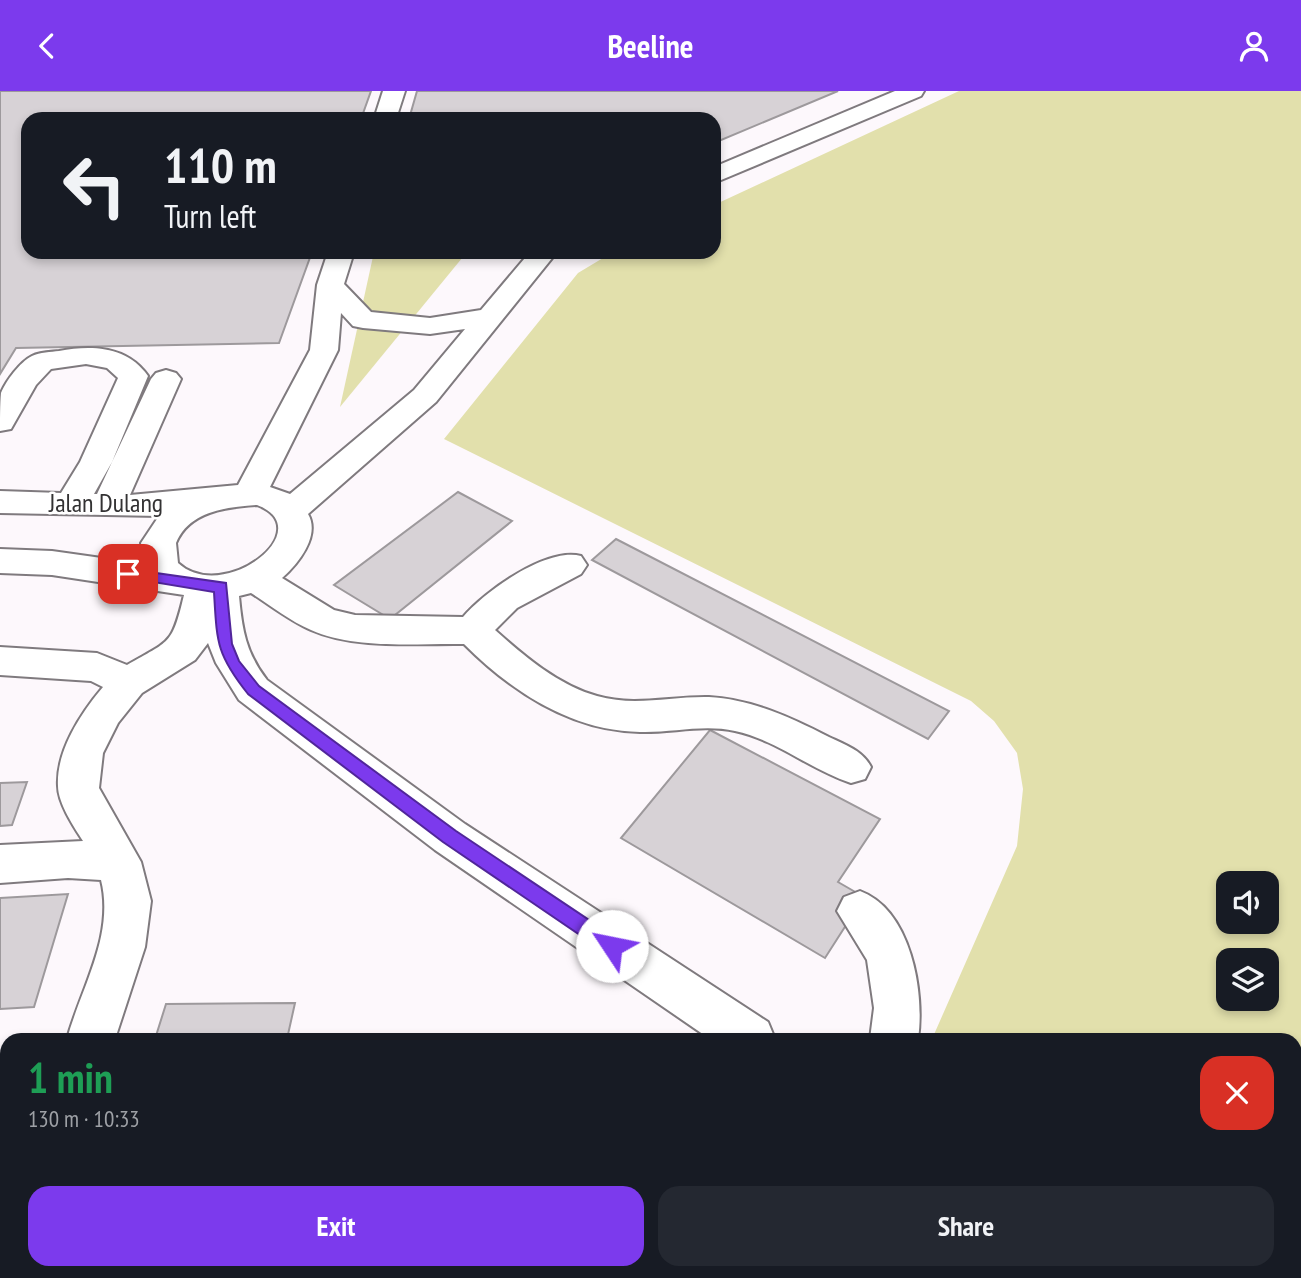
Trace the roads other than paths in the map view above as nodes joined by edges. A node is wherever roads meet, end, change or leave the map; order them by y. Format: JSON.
{"nodes":[{"id":1,"x":913,"y":91,"type":"edge"},
{"id":2,"x":721,"y":173,"type":"edge"},
{"id":3,"x":339,"y":259,"type":"edge"},
{"id":4,"x":538,"y":259,"type":"edge"},
{"id":5,"x":330,"y":285,"type":"junction"},
{"id":6,"x":486,"y":319,"type":"junction"},
{"id":7,"x":29,"y":372,"type":"junction"},
{"id":8,"x":166,"y":379,"type":"dead end"},
{"id":9,"x":0,"y":391,"type":"edge"},
{"id":10,"x":0,"y":422,"type":"edge"},
{"id":11,"x":250,"y":494,"type":"junction"},
{"id":12,"x":211,"y":499,"type":"junction"},
{"id":13,"x":0,"y":502,"type":"edge"},
{"id":14,"x":72,"y":503,"type":"junction"},
{"id":15,"x":110,"y":503,"type":"junction"},
{"id":16,"x":290,"y":511,"type":"junction"},
{"id":17,"x":0,"y":561,"type":"edge"},
{"id":18,"x":569,"y":565,"type":"dead end"},
{"id":19,"x":215,"y":583,"type":"junction"},
{"id":20,"x":473,"y":631,"type":"junction"},
{"id":21,"x":0,"y":661,"type":"edge"},
{"id":22,"x":128,"y":684,"type":"junction"},
{"id":23,"x":851,"y":767,"type":"dead end"},
{"id":24,"x":119,"y":862,"type":"junction"},
{"id":25,"x":0,"y":864,"type":"edge"},
{"id":26,"x":860,"y":911,"type":"dead end"},
{"id":27,"x":93,"y":1033,"type":"edge"},
{"id":28,"x":742,"y":1033,"type":"edge"},
{"id":29,"x":895,"y":1033,"type":"edge"}],
"edges":[{"from":1,"to":2,"type":"street"},
{"from":3,"to":5,"type":"street"},
{"from":4,"to":6,"type":"street"},
{"from":5,"to":6,"type":"street"},
{"from":5,"to":11,"type":"street"},
{"from":6,"to":16,"type":"street"},
{"from":7,"to":9,"type":"street"},
{"from":7,"to":10,"type":"street"},
{"from":7,"to":14,"type":"street"},
{"from":8,"to":15,"type":"street"},
{"from":11,"to":12,"type":"street","name":"Jalan Dulang"},
{"from":11,"to":16,"type":"street"},
{"from":12,"to":15,"type":"street","name":"Jalan Dulang"},
{"from":12,"to":19,"type":"street"},
{"from":13,"to":14,"type":"street","name":"Jalan Dulang"},
{"from":14,"to":15,"type":"street","name":"Jalan Dulang"},
{"from":16,"to":19,"type":"street"},
{"from":17,"to":19,"type":"street"},
{"from":18,"to":20,"type":"street"},
{"from":19,"to":20,"type":"street"},
{"from":19,"to":22,"type":"street"},
{"from":19,"to":28,"type":"street"},
{"from":20,"to":23,"type":"street"},
{"from":21,"to":22,"type":"street"},
{"from":22,"to":24,"type":"street"},
{"from":24,"to":25,"type":"street"},
{"from":24,"to":27,"type":"street"},
{"from":26,"to":29,"type":"street"}]}
